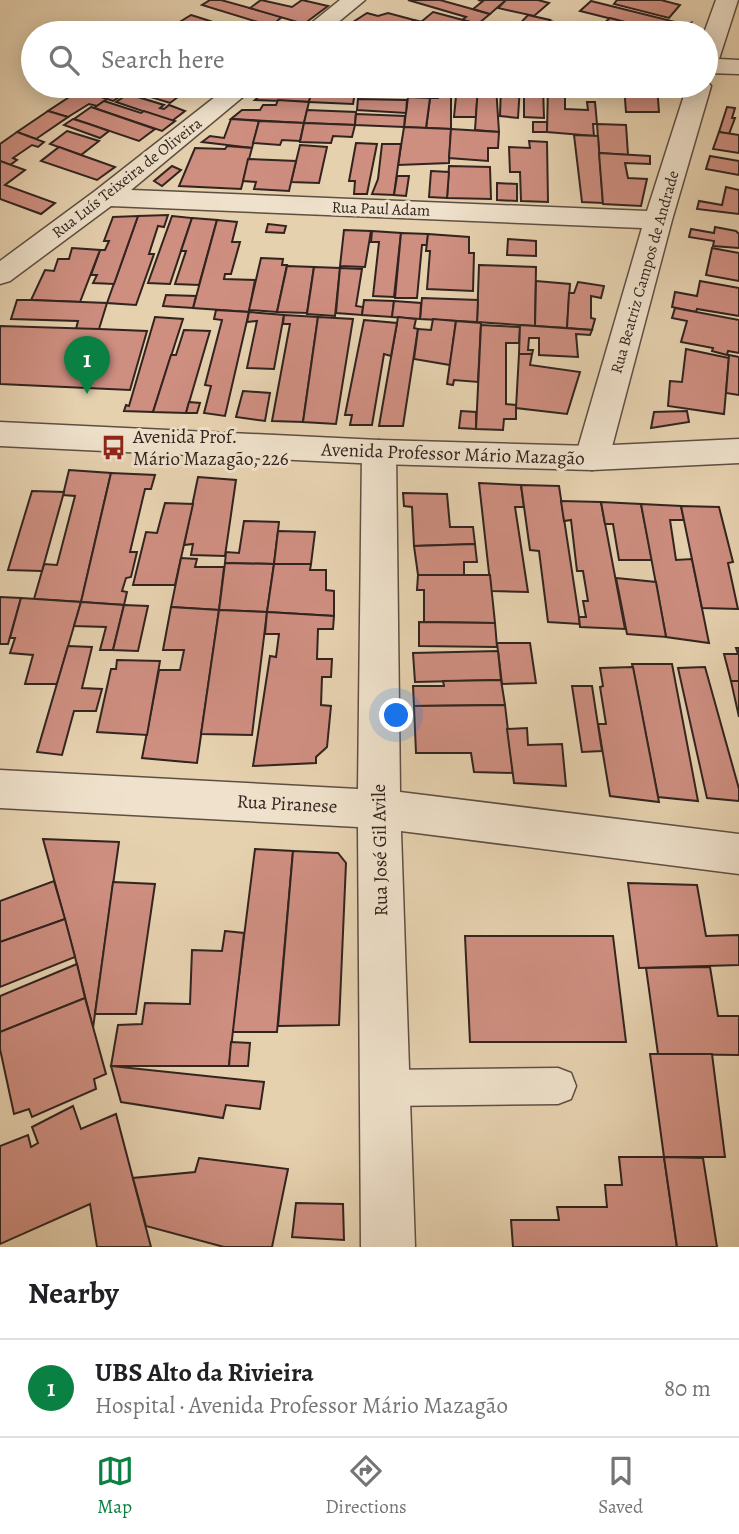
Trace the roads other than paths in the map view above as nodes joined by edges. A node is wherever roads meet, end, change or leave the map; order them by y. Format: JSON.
{"nodes":[{"id":1,"x":354,"y":0,"type":"edge"},
{"id":2,"x":727,"y":0,"type":"edge"},
{"id":3,"x":327,"y":21,"type":"edge"},
{"id":4,"x":718,"y":27,"type":"edge"},
{"id":5,"x":718,"y":65,"type":"edge"},
{"id":6,"x":739,"y":67,"type":"edge"},
{"id":7,"x":229,"y":98,"type":"edge"},
{"id":8,"x":695,"y":98,"type":"edge"},
{"id":9,"x":105,"y":197,"type":"junction"},
{"id":10,"x":658,"y":220,"type":"junction"},
{"id":11,"x":3,"y":271,"type":"edge"},
{"id":12,"x":0,"y":435,"type":"edge"},
{"id":13,"x":739,"y":451,"type":"edge"},
{"id":14,"x":379,"y":452,"type":"junction"},
{"id":15,"x":592,"y":458,"type":"junction"},
{"id":16,"x":0,"y":789,"type":"edge"},
{"id":17,"x":379,"y":809,"type":"junction"},
{"id":18,"x":739,"y":854,"type":"edge"},
{"id":19,"x":558,"y":1086,"type":"dead end"},
{"id":20,"x":385,"y":1088,"type":"junction"},
{"id":21,"x":388,"y":1247,"type":"edge"}],
"edges":[{"from":1,"to":3,"type":"street"},
{"from":2,"to":4,"type":"street"},
{"from":5,"to":6,"type":"street"},
{"from":7,"to":9,"type":"street","name":"Rua Luís Teixeira de Oliveira"},
{"from":8,"to":10,"type":"street","name":"Rua Beatriz Campos de Andrade"},
{"from":9,"to":10,"type":"street","name":"Rua Paul Adam"},
{"from":9,"to":11,"type":"street","name":"Rua Luís Teixeira de Oliveira"},
{"from":10,"to":15,"type":"street","name":"Rua Beatriz Campos de Andrade"},
{"from":12,"to":14,"type":"street","name":"Avenida Professor Mário Mazagão"},
{"from":13,"to":15,"type":"street","name":"Avenida Professor Mário Mazagão"},
{"from":14,"to":15,"type":"street","name":"Avenida Professor Mário Mazagão"},
{"from":14,"to":17,"type":"street","name":"Rua José Gil Avile"},
{"from":16,"to":17,"type":"street","name":"Rua Piranese"},
{"from":17,"to":18,"type":"street","name":"Rua Piranese"},
{"from":17,"to":20,"type":"street","name":"Rua José Gil Avile"},
{"from":19,"to":20,"type":"lane"},
{"from":20,"to":21,"type":"street","name":"Rua José Gil Avile"}]}
